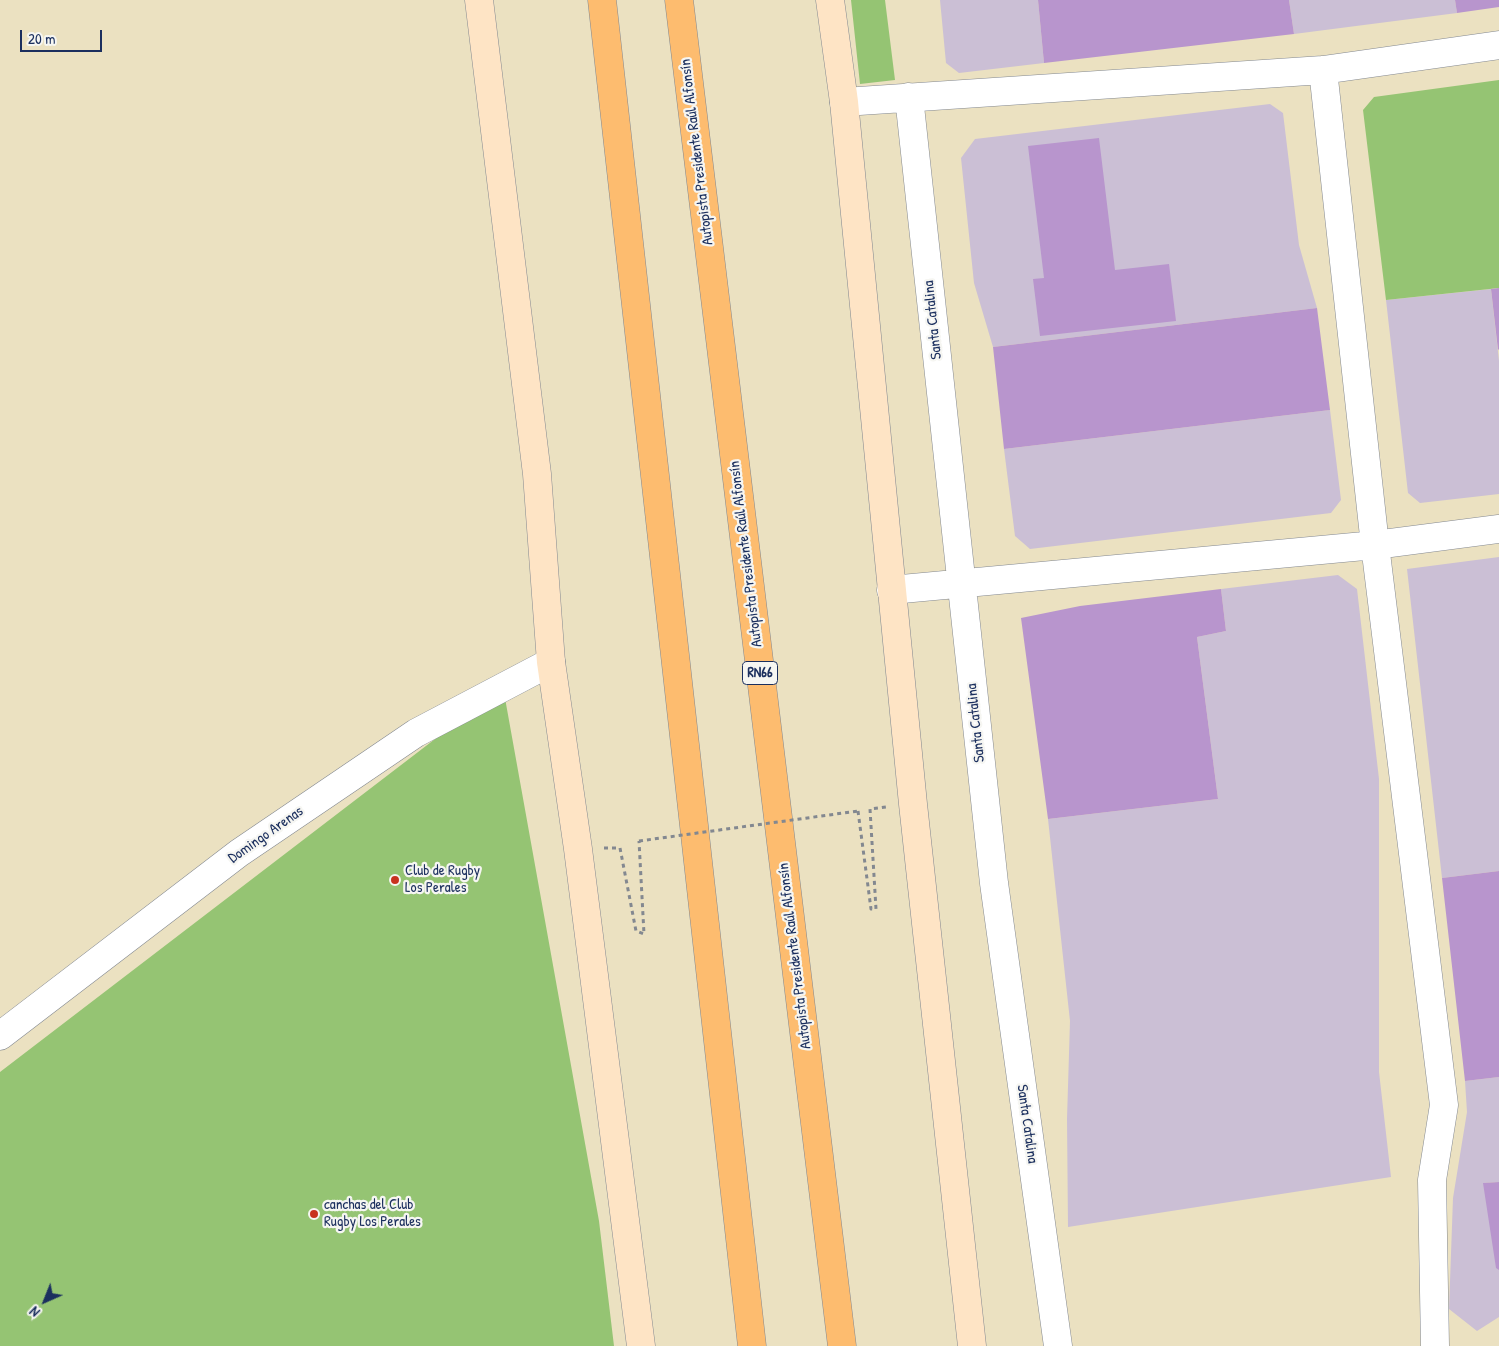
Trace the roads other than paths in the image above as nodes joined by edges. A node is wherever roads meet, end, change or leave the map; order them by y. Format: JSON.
{"nodes":[{"id":1,"x":479,"y":0,"type":"edge"},
{"id":2,"x":602,"y":0,"type":"edge"},
{"id":3,"x":678,"y":0,"type":"edge"},
{"id":4,"x":689,"y":0,"type":"edge"},
{"id":5,"x":830,"y":0,"type":"edge"},
{"id":6,"x":1499,"y":45,"type":"edge"},
{"id":7,"x":1323,"y":70,"type":"junction"},
{"id":8,"x":909,"y":98,"type":"junction"},
{"id":9,"x":844,"y":102,"type":"junction"},
{"id":10,"x":691,"y":106,"type":"junction"},
{"id":11,"x":1499,"y":529,"type":"edge"},
{"id":12,"x":1375,"y":545,"type":"junction"},
{"id":13,"x":961,"y":584,"type":"junction"},
{"id":14,"x":891,"y":590,"type":"junction"},
{"id":15,"x":551,"y":662,"type":"junction"},
{"id":16,"x":0,"y":1036,"type":"edge"},
{"id":17,"x":640,"y":1346,"type":"edge"},
{"id":18,"x":752,"y":1346,"type":"edge"},
{"id":19,"x":842,"y":1346,"type":"edge"},
{"id":20,"x":972,"y":1346,"type":"edge"},
{"id":21,"x":1058,"y":1346,"type":"edge"},
{"id":22,"x":1435,"y":1346,"type":"edge"}],
"edges":[{"from":1,"to":15,"type":"street"},
{"from":2,"to":18,"type":"highway"},
{"from":3,"to":10,"type":"highway","name":"Autopista Presidente Raúl Alfonsín","number":"RN66"},
{"from":4,"to":10,"type":"highway"},
{"from":5,"to":9,"type":"street"},
{"from":6,"to":7,"type":"street"},
{"from":7,"to":8,"type":"street"},
{"from":7,"to":12,"type":"street"},
{"from":8,"to":9,"type":"street"},
{"from":8,"to":13,"type":"street","name":"Santa Catalina"},
{"from":9,"to":14,"type":"street"},
{"from":10,"to":19,"type":"highway","name":"Autopista Presidente Raúl Alfonsín","number":"RN66"},
{"from":11,"to":12,"type":"street"},
{"from":12,"to":13,"type":"street"},
{"from":12,"to":22,"type":"street"},
{"from":13,"to":14,"type":"street"},
{"from":13,"to":21,"type":"street","name":"Santa Catalina"},
{"from":14,"to":20,"type":"street"},
{"from":15,"to":16,"type":"street","name":"Domingo Arenas"},
{"from":15,"to":17,"type":"street"}]}
